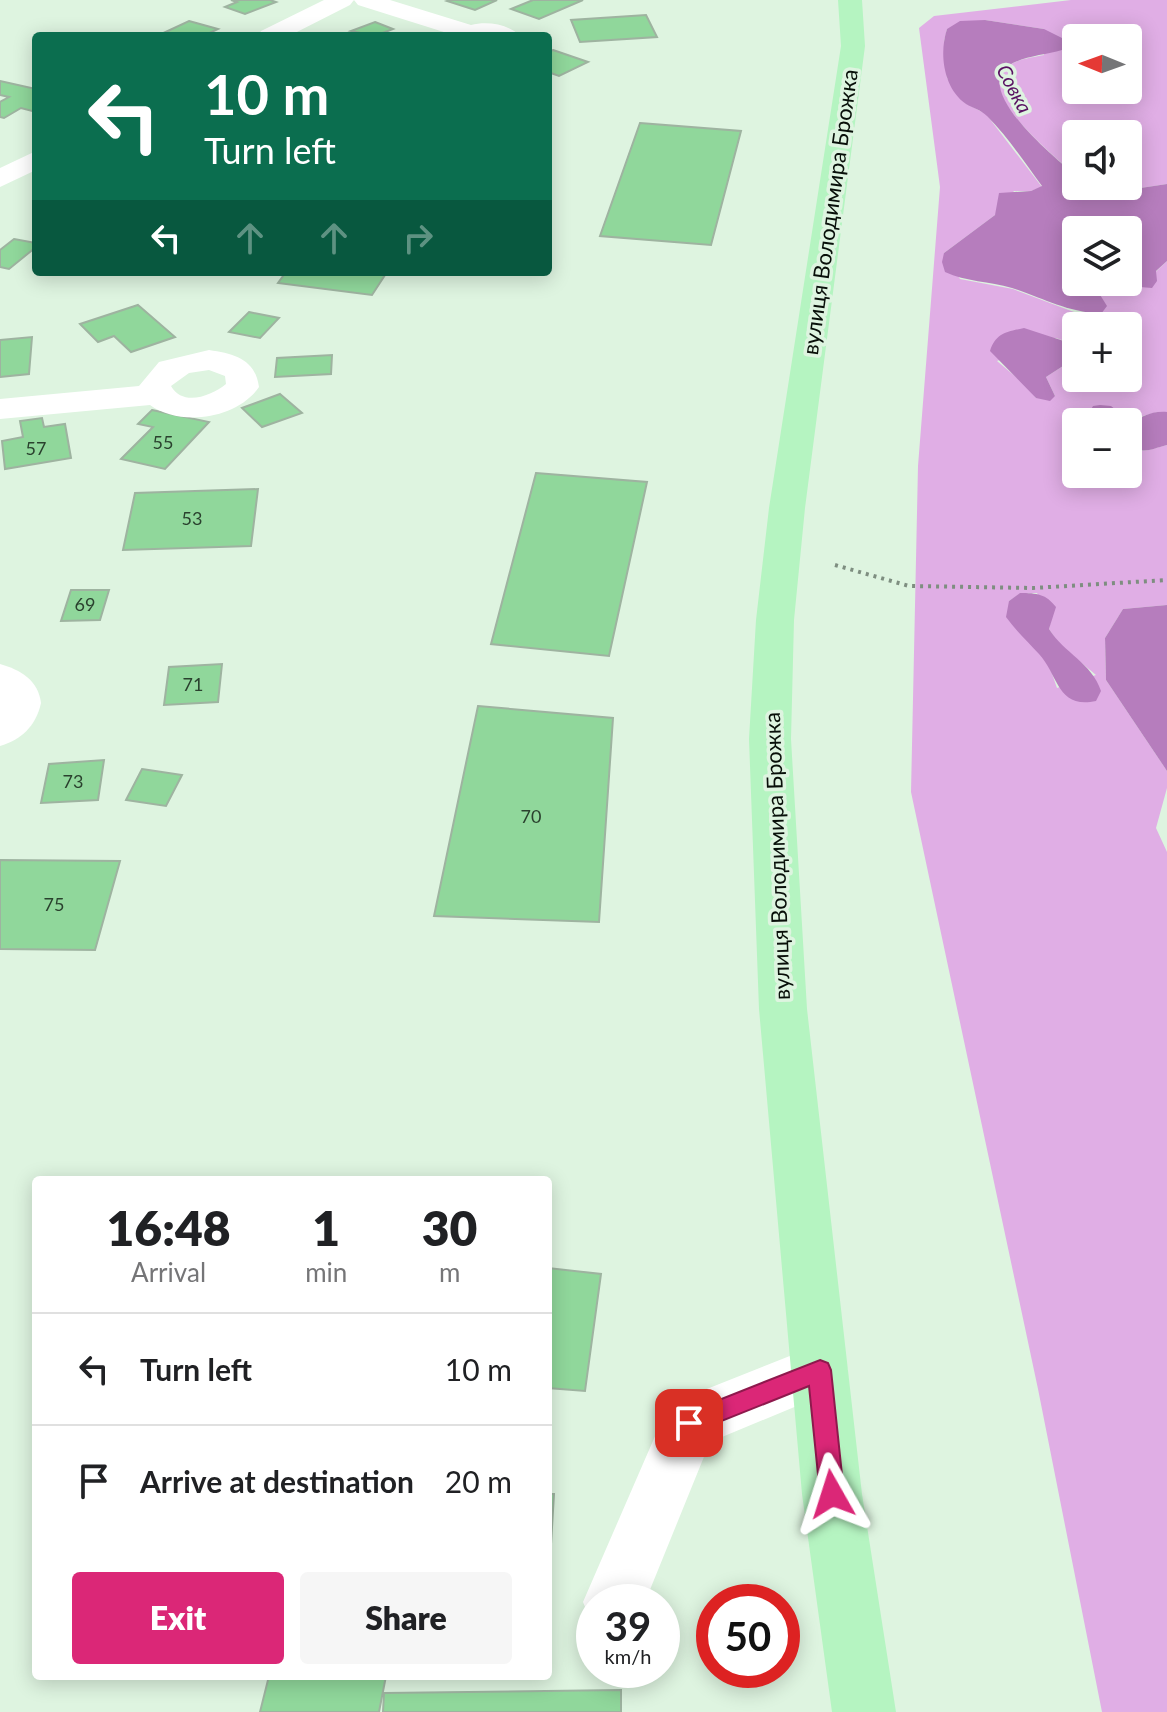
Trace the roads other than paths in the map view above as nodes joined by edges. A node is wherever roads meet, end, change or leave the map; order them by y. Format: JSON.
{"nodes":[{"id":1,"x":342,"y":0,"type":"edge"},
{"id":2,"x":366,"y":0,"type":"edge"},
{"id":3,"x":850,"y":0,"type":"edge"},
{"id":4,"x":278,"y":32,"type":"edge"},
{"id":5,"x":455,"y":32,"type":"edge"},
{"id":6,"x":477,"y":32,"type":"edge"},
{"id":7,"x":498,"y":32,"type":"edge"},
{"id":8,"x":32,"y":161,"type":"edge"},
{"id":9,"x":0,"y":179,"type":"edge"},
{"id":10,"x":157,"y":394,"type":"dead end"},
{"id":11,"x":0,"y":409,"type":"edge"},
{"id":12,"x":0,"y":677,"type":"edge"},
{"id":13,"x":0,"y":732,"type":"edge"},
{"id":14,"x":820,"y":1370,"type":"junction"},
{"id":15,"x":622,"y":1584,"type":"edge"},
{"id":16,"x":864,"y":1712,"type":"edge"}],
"edges":[{"from":1,"to":4,"type":"street"},
{"from":2,"to":5,"type":"street"},
{"from":3,"to":14,"type":"main road","name":"вулиця Володимира Брожка"},
{"from":6,"to":7,"type":"street"},
{"from":8,"to":9,"type":"street"},
{"from":10,"to":11,"type":"street"},
{"from":12,"to":13,"type":"street"},
{"from":14,"to":15,"type":"street"},
{"from":14,"to":16,"type":"main road","name":"вулиця Володимира Брожка"}]}
